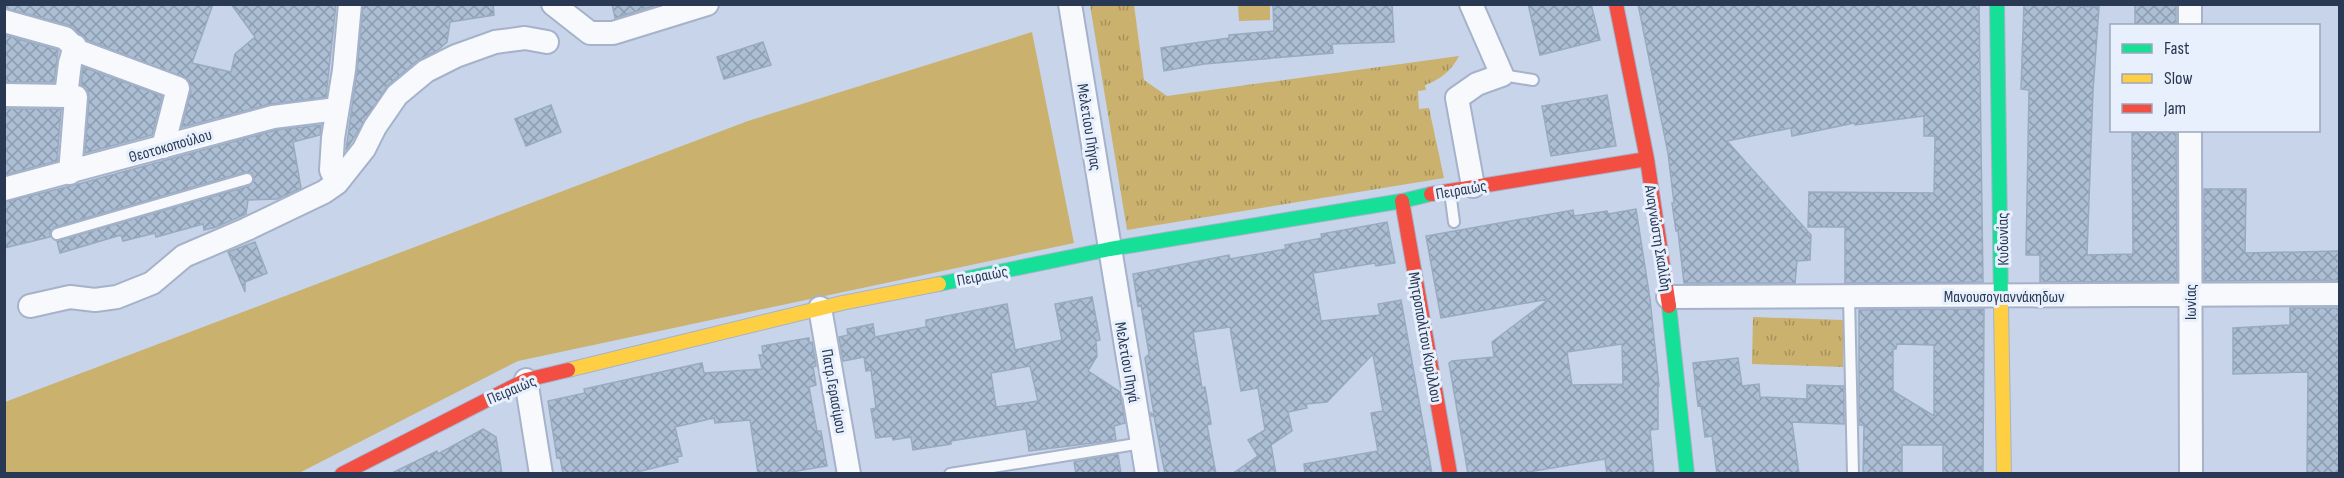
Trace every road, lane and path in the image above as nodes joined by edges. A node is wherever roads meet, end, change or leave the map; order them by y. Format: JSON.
{"nodes":[{"id":1,"x":350,"y":4,"type":"edge"},
{"id":2,"x":707,"y":4,"type":"edge"},
{"id":3,"x":1070,"y":4,"type":"edge"},
{"id":4,"x":1471,"y":4,"type":"edge"},
{"id":5,"x":1617,"y":4,"type":"edge"},
{"id":6,"x":1997,"y":4,"type":"edge"},
{"id":7,"x":2190,"y":4,"type":"edge"},
{"id":8,"x":559,"y":9,"type":"edge"},
{"id":9,"x":4,"y":21,"type":"edge"},
{"id":10,"x":2190,"y":24,"type":"edge"},
{"id":11,"x":547,"y":42,"type":"dead end"},
{"id":12,"x":75,"y":46,"type":"junction"},
{"id":13,"x":1502,"y":75,"type":"junction"},
{"id":14,"x":1533,"y":80,"type":"dead end"},
{"id":15,"x":4,"y":95,"type":"edge"},
{"id":16,"x":66,"y":96,"type":"junction"},
{"id":17,"x":337,"y":109,"type":"junction"},
{"id":18,"x":2190,"y":132,"type":"edge"},
{"id":19,"x":163,"y":147,"type":"junction"},
{"id":20,"x":1647,"y":159,"type":"junction"},
{"id":21,"x":70,"y":173,"type":"junction"},
{"id":22,"x":247,"y":179,"type":"dead end"},
{"id":23,"x":337,"y":183,"type":"junction"},
{"id":24,"x":1473,"y":186,"type":"junction"},
{"id":25,"x":4,"y":189,"type":"edge"},
{"id":26,"x":1450,"y":190,"type":"junction"},
{"id":27,"x":1402,"y":201,"type":"junction"},
{"id":28,"x":1454,"y":222,"type":"dead end"},
{"id":29,"x":57,"y":234,"type":"dead end"},
{"id":30,"x":1110,"y":249,"type":"junction"},
{"id":31,"x":2340,"y":294,"type":"edge"},
{"id":32,"x":2190,"y":295,"type":"junction"},
{"id":33,"x":2002,"y":296,"type":"junction"},
{"id":34,"x":1668,"y":297,"type":"junction"},
{"id":35,"x":1849,"y":297,"type":"junction"},
{"id":36,"x":30,"y":306,"type":"dead end"},
{"id":37,"x":820,"y":308,"type":"junction"},
{"id":38,"x":526,"y":380,"type":"junction"},
{"id":39,"x":1142,"y":442,"type":"junction"},
{"id":40,"x":342,"y":474,"type":"edge"},
{"id":41,"x":541,"y":474,"type":"edge"},
{"id":42,"x":849,"y":474,"type":"edge"},
{"id":43,"x":950,"y":474,"type":"edge"},
{"id":44,"x":1147,"y":474,"type":"edge"},
{"id":45,"x":1450,"y":474,"type":"edge"},
{"id":46,"x":1687,"y":474,"type":"edge"},
{"id":47,"x":1852,"y":474,"type":"edge"},
{"id":48,"x":2004,"y":474,"type":"edge"},
{"id":49,"x":2191,"y":474,"type":"edge"}],
"edges":[{"from":1,"to":17,"type":"street"},
{"from":2,"to":8,"type":"street"},
{"from":3,"to":30,"type":"street","name":"Μελετίου Πήγας"},
{"from":4,"to":13,"type":"street"},
{"from":5,"to":20,"type":"street","name":"Αναγνώστη Σκαλίδη"},
{"from":6,"to":33,"type":"street","name":"Κυδωνίας"},
{"from":7,"to":10,"type":"street"},
{"from":9,"to":12,"type":"street"},
{"from":11,"to":23,"type":"street"},
{"from":12,"to":16,"type":"street"},
{"from":12,"to":19,"type":"street"},
{"from":13,"to":14,"type":"lane"},
{"from":13,"to":24,"type":"street"},
{"from":15,"to":16,"type":"street"},
{"from":16,"to":21,"type":"street"},
{"from":17,"to":19,"type":"street","name":"Θεοτοκοπούλου"},
{"from":17,"to":23,"type":"street"},
{"from":18,"to":32,"type":"street","name":"Ιωνίας"},
{"from":19,"to":21,"type":"street","name":"Θεοτοκοπούλου"},
{"from":20,"to":24,"type":"street","name":"Πειραιώς"},
{"from":20,"to":34,"type":"street","name":"Αναγνώστη Σκαλίδη"},
{"from":21,"to":25,"type":"street","name":"Θεοτοκοπούλου"},
{"from":22,"to":29,"type":"lane"},
{"from":23,"to":36,"type":"street"},
{"from":24,"to":26,"type":"street","name":"Πειραιώς"},
{"from":26,"to":27,"type":"street","name":"Πειραιώς"},
{"from":26,"to":28,"type":"lane"},
{"from":27,"to":30,"type":"street","name":"Πειραιώς"},
{"from":27,"to":45,"type":"street","name":"Μητροπολίτου Κυρίλλου"},
{"from":30,"to":37,"type":"street","name":"Πειραιώς"},
{"from":30,"to":39,"type":"street","name":"Μελετίου Πηγά"},
{"from":31,"to":32,"type":"street","name":"Μανουσογιαννάκηδων"},
{"from":32,"to":33,"type":"street","name":"Μανουσογιαννάκηδων"},
{"from":32,"to":49,"type":"street","name":"Ιωνίας"},
{"from":33,"to":35,"type":"street","name":"Μανουσογιαννάκηδων"},
{"from":33,"to":48,"type":"street","name":"Κυδωνίας"},
{"from":34,"to":35,"type":"street","name":"Μανουσογιαννάκηδων"},
{"from":34,"to":46,"type":"street","name":"Αναγνώστη Σκαλίδη"},
{"from":35,"to":47,"type":"lane"},
{"from":37,"to":38,"type":"street","name":"Πειραιώς"},
{"from":37,"to":42,"type":"street","name":"Πατρ.Γερασίμου"},
{"from":38,"to":40,"type":"street","name":"Πειραιώς"},
{"from":38,"to":41,"type":"street"},
{"from":39,"to":43,"type":"lane"},
{"from":39,"to":44,"type":"street","name":"Μελετίου Πηγά"}]}
